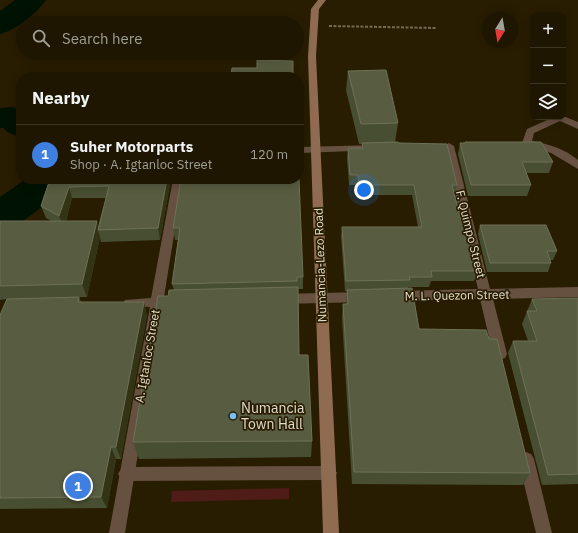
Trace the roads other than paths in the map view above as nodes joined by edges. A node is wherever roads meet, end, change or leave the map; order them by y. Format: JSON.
{"nodes":[{"id":1,"x":322,"y":0,"type":"edge"},
{"id":2,"x":578,"y":126,"type":"edge"},
{"id":3,"x":449,"y":146,"type":"edge"},
{"id":4,"x":386,"y":147,"type":"edge"},
{"id":5,"x":304,"y":150,"type":"edge"},
{"id":6,"x":315,"y":150,"type":"junction"},
{"id":7,"x":578,"y":166,"type":"edge"},
{"id":8,"x":177,"y":184,"type":"edge"},
{"id":9,"x":578,"y":292,"type":"edge"},
{"id":10,"x":485,"y":294,"type":"junction"},
{"id":11,"x":322,"y":298,"type":"junction"},
{"id":12,"x":266,"y":299,"type":"edge"},
{"id":13,"x":188,"y":301,"type":"edge"},
{"id":14,"x":156,"y":302,"type":"junction"},
{"id":15,"x":117,"y":303,"type":"edge"},
{"id":16,"x":502,"y":363,"type":"edge"},
{"id":17,"x":524,"y":448,"type":"edge"},
{"id":18,"x":329,"y":473,"type":"junction"},
{"id":19,"x":126,"y":474,"type":"junction"},
{"id":20,"x":116,"y":533,"type":"edge"},
{"id":21,"x":331,"y":533,"type":"edge"},
{"id":22,"x":544,"y":533,"type":"edge"}],
"edges":[{"from":1,"to":6,"type":"main road","name":"Numancia-Lezo Road"},
{"from":2,"to":7,"type":"street"},
{"from":3,"to":10,"type":"street","name":"F. Quimpo Street"},
{"from":4,"to":6,"type":"street"},
{"from":5,"to":6,"type":"street"},
{"from":6,"to":11,"type":"main road","name":"Numancia-Lezo Road"},
{"from":8,"to":14,"type":"street","name":"A. Igtanloc Street"},
{"from":9,"to":10,"type":"street","name":"M. L. Quezon Street"},
{"from":10,"to":11,"type":"street","name":"M. L. Quezon Street"},
{"from":10,"to":16,"type":"street","name":"F. Quimpo Street"},
{"from":11,"to":12,"type":"street","name":"M. L. Quezon Street"},
{"from":11,"to":18,"type":"main road","name":"Numancia-Lezo Road"},
{"from":13,"to":14,"type":"street"},
{"from":14,"to":15,"type":"street"},
{"from":14,"to":19,"type":"street","name":"A. Igtanloc Street"},
{"from":17,"to":22,"type":"street"},
{"from":18,"to":19,"type":"street"},
{"from":18,"to":21,"type":"main road","name":"Numancia-Lezo Road"},
{"from":19,"to":20,"type":"street","name":"A. Igtanloc Street"}]}
